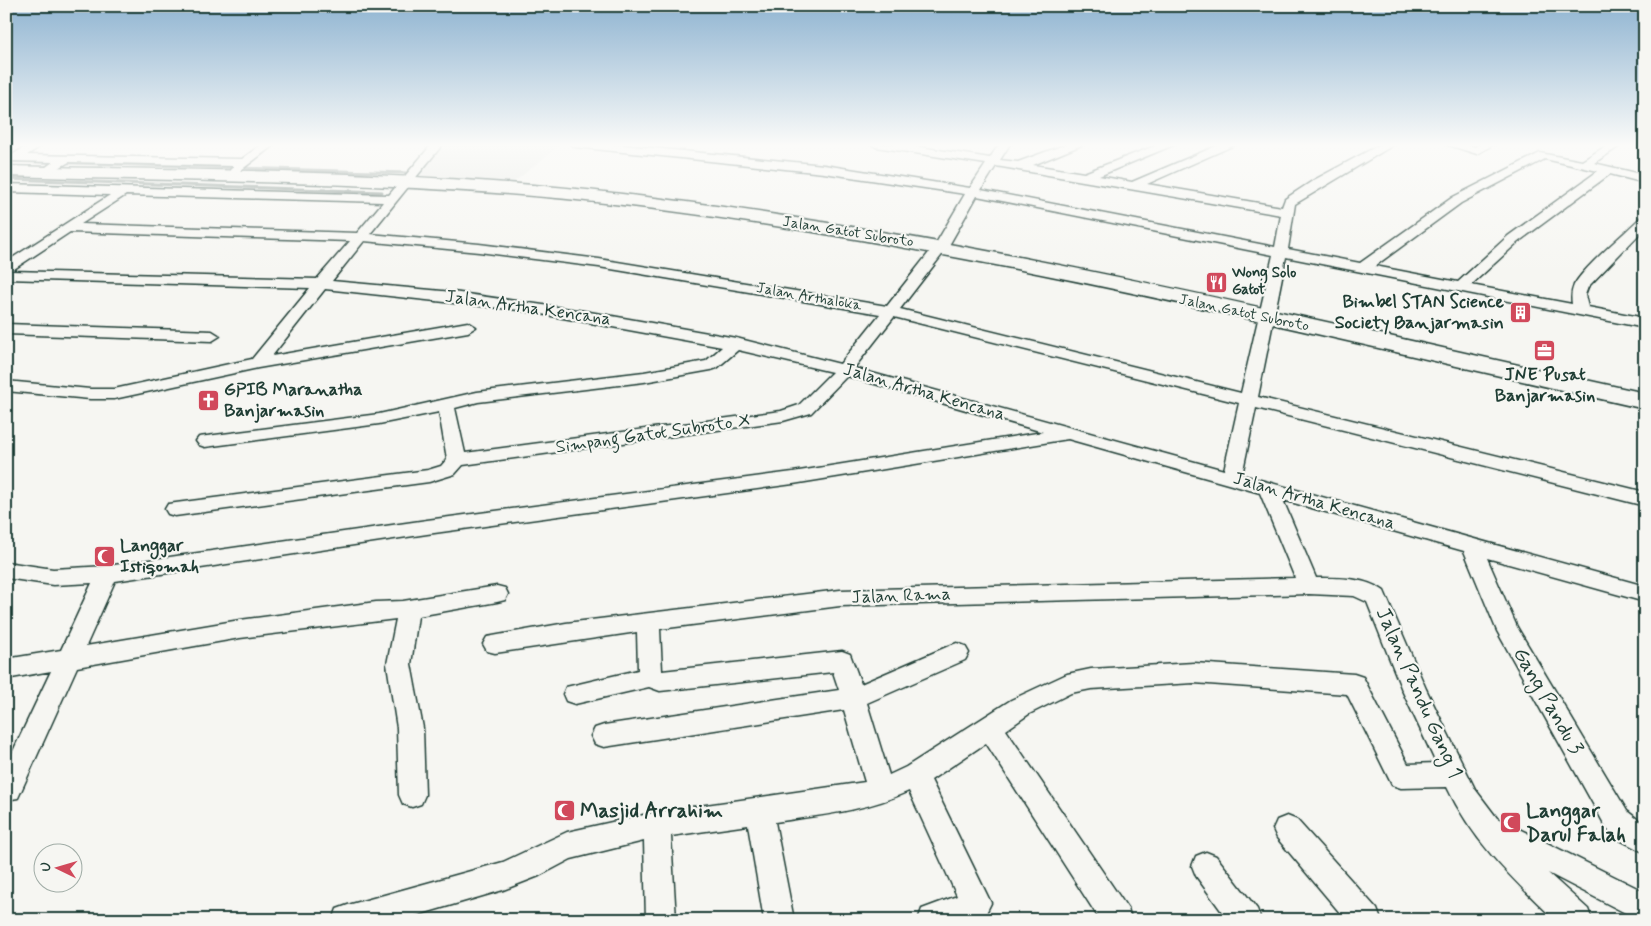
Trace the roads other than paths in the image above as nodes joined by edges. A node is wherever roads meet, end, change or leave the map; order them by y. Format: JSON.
{"nodes":[{"id":1,"x":58,"y":187,"type":"edge"},
{"id":2,"x":130,"y":187,"type":"edge"},
{"id":3,"x":199,"y":187,"type":"edge"},
{"id":4,"x":401,"y":187,"type":"edge"},
{"id":5,"x":487,"y":187,"type":"edge"},
{"id":6,"x":942,"y":187,"type":"edge"},
{"id":7,"x":976,"y":187,"type":"edge"},
{"id":8,"x":1147,"y":187,"type":"edge"},
{"id":9,"x":1312,"y":187,"type":"edge"},
{"id":10,"x":1482,"y":187,"type":"edge"},
{"id":11,"x":1584,"y":187,"type":"edge"},
{"id":12,"x":6,"y":188,"type":"edge"},
{"id":13,"x":25,"y":189,"type":"junction"},
{"id":14,"x":973,"y":192,"type":"junction"},
{"id":15,"x":6,"y":200,"type":"edge"},
{"id":16,"x":392,"y":200,"type":"junction"},
{"id":17,"x":1288,"y":212,"type":"junction"},
{"id":18,"x":1645,"y":221,"type":"edge"},
{"id":19,"x":67,"y":228,"type":"junction"},
{"id":20,"x":361,"y":237,"type":"junction"},
{"id":21,"x":941,"y":247,"type":"junction"},
{"id":22,"x":1280,"y":252,"type":"junction"},
{"id":23,"x":6,"y":268,"type":"edge"},
{"id":24,"x":1363,"y":268,"type":"junction"},
{"id":25,"x":6,"y":275,"type":"edge"},
{"id":26,"x":320,"y":284,"type":"junction"},
{"id":27,"x":1461,"y":287,"type":"junction"},
{"id":28,"x":1581,"y":310,"type":"junction"},
{"id":29,"x":890,"y":311,"type":"junction"},
{"id":30,"x":1266,"y":317,"type":"junction"},
{"id":31,"x":1645,"y":322,"type":"edge"},
{"id":32,"x":468,"y":327,"type":"dead end"},
{"id":33,"x":6,"y":329,"type":"edge"},
{"id":34,"x":212,"y":336,"type":"dead end"},
{"id":35,"x":736,"y":343,"type":"junction"},
{"id":36,"x":258,"y":363,"type":"junction"},
{"id":37,"x":844,"y":370,"type":"junction"},
{"id":38,"x":6,"y":386,"type":"edge"},
{"id":39,"x":1645,"y":400,"type":"edge"},
{"id":40,"x":1249,"y":402,"type":"junction"},
{"id":41,"x":446,"y":405,"type":"junction"},
{"id":42,"x":1071,"y":433,"type":"junction"},
{"id":43,"x":205,"y":441,"type":"dead end"},
{"id":44,"x":457,"y":460,"type":"junction"},
{"id":45,"x":1232,"y":477,"type":"junction"},
{"id":46,"x":1268,"y":488,"type":"junction"},
{"id":47,"x":1645,"y":498,"type":"edge"},
{"id":48,"x":175,"y":508,"type":"dead end"},
{"id":49,"x":1473,"y":547,"type":"junction"},
{"id":50,"x":6,"y":570,"type":"edge"},
{"id":51,"x":107,"y":574,"type":"junction"},
{"id":52,"x":1309,"y":586,"type":"junction"},
{"id":53,"x":497,"y":594,"type":"dead end"},
{"id":54,"x":1645,"y":594,"type":"edge"},
{"id":55,"x":404,"y":610,"type":"junction"},
{"id":56,"x":648,"y":622,"type":"junction"},
{"id":57,"x":495,"y":644,"type":"dead end"},
{"id":58,"x":956,"y":653,"type":"dead end"},
{"id":59,"x":69,"y":658,"type":"junction"},
{"id":60,"x":6,"y":669,"type":"edge"},
{"id":61,"x":650,"y":678,"type":"junction"},
{"id":62,"x":574,"y":694,"type":"dead end"},
{"id":63,"x":854,"y":698,"type":"junction"},
{"id":64,"x":990,"y":727,"type":"junction"},
{"id":65,"x":604,"y":736,"type":"dead end"},
{"id":66,"x":1454,"y":775,"type":"junction"},
{"id":67,"x":915,"y":776,"type":"junction"},
{"id":68,"x":9,"y":788,"type":"dead end"},
{"id":69,"x":881,"y":791,"type":"junction"},
{"id":70,"x":412,"y":795,"type":"dead end"},
{"id":71,"x":759,"y":810,"type":"junction"},
{"id":72,"x":658,"y":825,"type":"junction"},
{"id":73,"x":1487,"y":826,"type":"junction"},
{"id":74,"x":1287,"y":829,"type":"dead end"},
{"id":75,"x":1645,"y":840,"type":"edge"},
{"id":76,"x":1206,"y":866,"type":"dead end"},
{"id":77,"x":1645,"y":908,"type":"edge"},
{"id":78,"x":348,"y":920,"type":"edge"},
{"id":79,"x":661,"y":920,"type":"edge"},
{"id":80,"x":779,"y":920,"type":"edge"},
{"id":81,"x":933,"y":920,"type":"edge"},
{"id":82,"x":1117,"y":920,"type":"edge"},
{"id":83,"x":1246,"y":920,"type":"edge"},
{"id":84,"x":1366,"y":920,"type":"edge"},
{"id":85,"x":1577,"y":920,"type":"edge"}],
"edges":[{"from":1,"to":13,"type":"street"},
{"from":2,"to":19,"type":"street"},
{"from":3,"to":16,"type":"street"},
{"from":4,"to":16,"type":"street"},
{"from":5,"to":21,"type":"main road","name":"Jalan Gatot Subroto"},
{"from":6,"to":14,"type":"street"},
{"from":7,"to":14,"type":"street","name":"Simpang Gatot Subroto X"},
{"from":8,"to":17,"type":"street"},
{"from":9,"to":17,"type":"street"},
{"from":10,"to":24,"type":"street"},
{"from":11,"to":27,"type":"street"},
{"from":12,"to":13,"type":"street"},
{"from":13,"to":15,"type":"street"},
{"from":14,"to":21,"type":"street","name":"Simpang Gatot Subroto X"},
{"from":14,"to":22,"type":"street"},
{"from":16,"to":20,"type":"street"},
{"from":17,"to":22,"type":"street"},
{"from":18,"to":28,"type":"street"},
{"from":19,"to":20,"type":"street","name":"Jalan Arthaloka"},
{"from":19,"to":23,"type":"street"},
{"from":20,"to":26,"type":"street"},
{"from":20,"to":29,"type":"street","name":"Jalan Arthaloka"},
{"from":21,"to":29,"type":"street","name":"Simpang Gatot Subroto X"},
{"from":21,"to":30,"type":"main road","name":"Jalan Gatot Subroto"},
{"from":22,"to":24,"type":"street"},
{"from":22,"to":30,"type":"street"},
{"from":24,"to":27,"type":"street"},
{"from":25,"to":26,"type":"street","name":"Jalan Artha Kencana"},
{"from":26,"to":35,"type":"street","name":"Jalan Artha Kencana"},
{"from":26,"to":36,"type":"street"},
{"from":27,"to":28,"type":"street"},
{"from":28,"to":31,"type":"street"},
{"from":29,"to":37,"type":"street","name":"Simpang Gatot Subroto X"},
{"from":29,"to":40,"type":"street","name":"Jalan Arthaloka"},
{"from":30,"to":39,"type":"main road","name":"Jalan Gatot Subroto"},
{"from":30,"to":40,"type":"street"},
{"from":32,"to":36,"type":"street"},
{"from":33,"to":34,"type":"street"},
{"from":35,"to":37,"type":"street","name":"Jalan Artha Kencana"},
{"from":35,"to":41,"type":"street"},
{"from":36,"to":38,"type":"street"},
{"from":37,"to":42,"type":"street","name":"Jalan Artha Kencana"},
{"from":37,"to":44,"type":"street","name":"Simpang Gatot Subroto X"},
{"from":40,"to":45,"type":"street"},
{"from":40,"to":47,"type":"street","name":"Jalan Arthaloka"},
{"from":41,"to":43,"type":"street"},
{"from":41,"to":44,"type":"street"},
{"from":42,"to":45,"type":"street","name":"Jalan Artha Kencana"},
{"from":42,"to":51,"type":"street"},
{"from":44,"to":48,"type":"street","name":"Simpang Gatot Subroto X"},
{"from":45,"to":46,"type":"street","name":"Jalan Artha Kencana"},
{"from":46,"to":49,"type":"street","name":"Jalan Artha Kencana"},
{"from":46,"to":52,"type":"street"},
{"from":49,"to":54,"type":"street","name":"Jalan Artha Kencana"},
{"from":49,"to":75,"type":"street","name":"Gang Pandu 3"},
{"from":50,"to":51,"type":"street"},
{"from":51,"to":59,"type":"street"},
{"from":52,"to":56,"type":"street","name":"Jalan Rama"},
{"from":52,"to":66,"type":"street","name":"Jalan Pandu Gang 1"},
{"from":53,"to":55,"type":"street"},
{"from":55,"to":59,"type":"street"},
{"from":55,"to":70,"type":"street"},
{"from":56,"to":57,"type":"street","name":"Jalan Rama"},
{"from":56,"to":61,"type":"street"},
{"from":58,"to":63,"type":"street"},
{"from":59,"to":60,"type":"street"},
{"from":59,"to":68,"type":"street"},
{"from":61,"to":62,"type":"street"},
{"from":61,"to":63,"type":"street"},
{"from":63,"to":65,"type":"street"},
{"from":63,"to":69,"type":"street"},
{"from":64,"to":66,"type":"street"},
{"from":64,"to":67,"type":"street"},
{"from":64,"to":82,"type":"street"},
{"from":66,"to":73,"type":"street","name":"Jalan Pandu Gang 1"},
{"from":67,"to":69,"type":"street"},
{"from":67,"to":81,"type":"street"},
{"from":69,"to":71,"type":"street"},
{"from":71,"to":72,"type":"street"},
{"from":71,"to":80,"type":"street"},
{"from":72,"to":78,"type":"street"},
{"from":72,"to":79,"type":"street"},
{"from":73,"to":77,"type":"street"},
{"from":73,"to":85,"type":"street","name":"Jalan Pandu Gang 1"},
{"from":74,"to":84,"type":"street"},
{"from":76,"to":83,"type":"street"}]}
